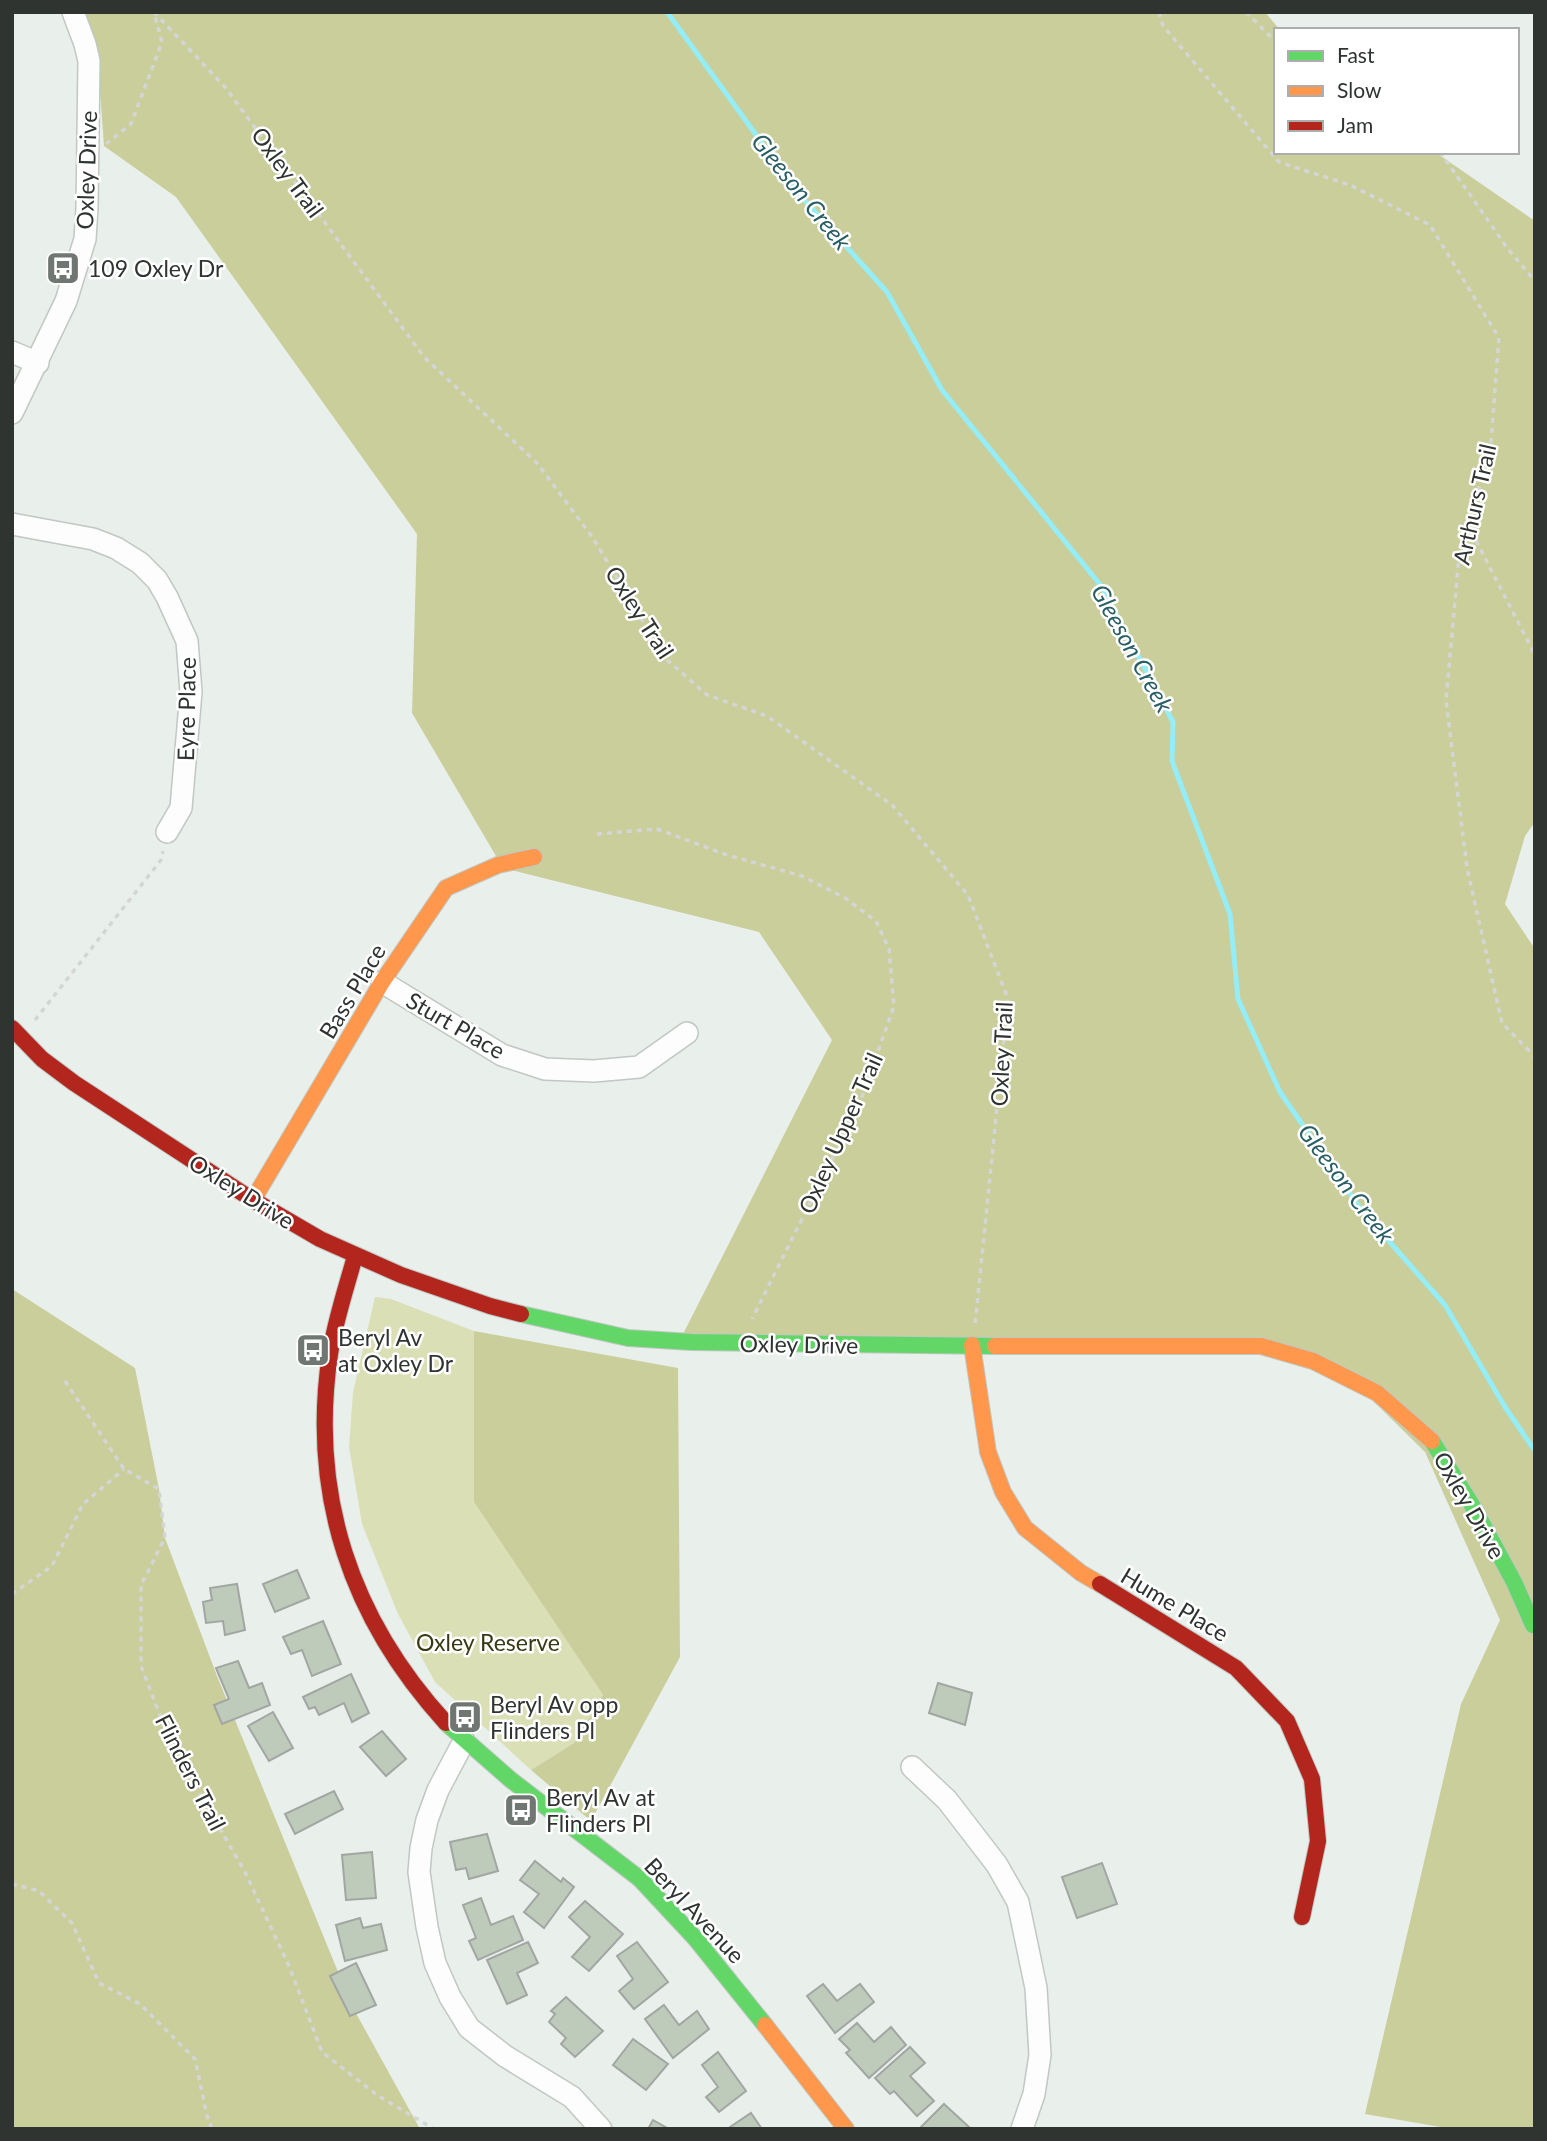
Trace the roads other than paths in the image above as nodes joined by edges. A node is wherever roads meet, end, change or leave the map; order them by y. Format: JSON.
{"nodes":[{"id":1,"x":73,"y":12,"type":"edge"},
{"id":2,"x":12,"y":352,"type":"edge"},
{"id":3,"x":37,"y":363,"type":"junction"},
{"id":4,"x":12,"y":413,"type":"edge"},
{"id":5,"x":12,"y":524,"type":"edge"},
{"id":6,"x":167,"y":832,"type":"road end"},
{"id":7,"x":534,"y":857,"type":"dead end"},
{"id":8,"x":382,"y":982,"type":"junction"},
{"id":9,"x":17,"y":1033,"type":"edge"},
{"id":10,"x":687,"y":1033,"type":"dead end"},
{"id":11,"x":253,"y":1200,"type":"junction"},
{"id":12,"x":355,"y":1256,"type":"junction"},
{"id":13,"x":972,"y":1345,"type":"junction"},
{"id":14,"x":1533,"y":1625,"type":"edge"},
{"id":15,"x":464,"y":1741,"type":"junction"},
{"id":16,"x":912,"y":1767,"type":"dead end"},
{"id":17,"x":1302,"y":1917,"type":"dead end"},
{"id":18,"x":601,"y":2129,"type":"edge"},
{"id":19,"x":846,"y":2129,"type":"edge"},
{"id":20,"x":1022,"y":2129,"type":"edge"}],
"edges":[{"from":1,"to":3,"type":"street","name":"Oxley Drive"},
{"from":2,"to":3,"type":"street"},
{"from":3,"to":4,"type":"street","name":"Oxley Drive"},
{"from":5,"to":6,"type":"street","name":"Eyre Place"},
{"from":7,"to":8,"type":"street","name":"Bass Place"},
{"from":8,"to":10,"type":"street","name":"Sturt Place"},
{"from":8,"to":11,"type":"street","name":"Bass Place"},
{"from":9,"to":11,"type":"street","name":"Oxley Drive"},
{"from":11,"to":12,"type":"street","name":"Oxley Drive"},
{"from":12,"to":13,"type":"street","name":"Oxley Drive"},
{"from":12,"to":15,"type":"street","name":"Beryl Avenue"},
{"from":13,"to":14,"type":"street","name":"Oxley Drive"},
{"from":13,"to":17,"type":"street","name":"Hume Place"},
{"from":15,"to":18,"type":"street"},
{"from":15,"to":19,"type":"street","name":"Beryl Avenue"},
{"from":16,"to":20,"type":"street"}]}
